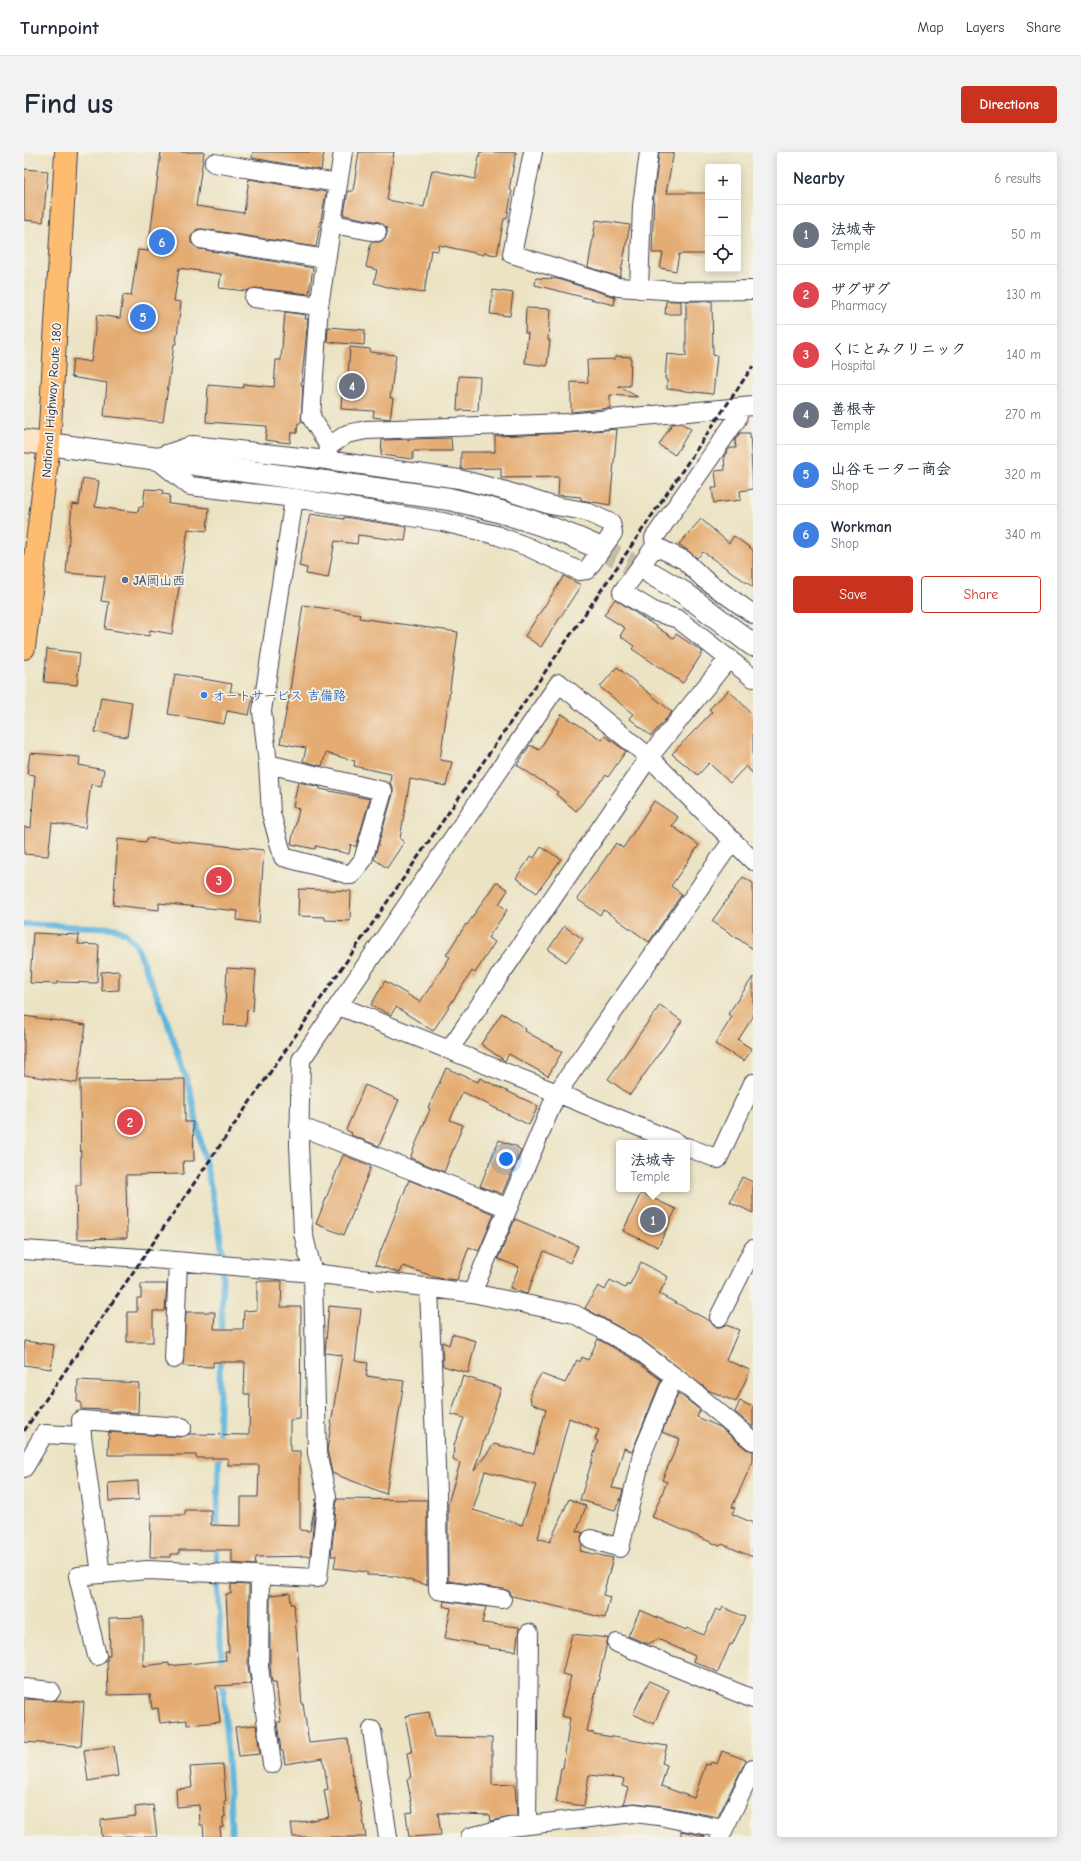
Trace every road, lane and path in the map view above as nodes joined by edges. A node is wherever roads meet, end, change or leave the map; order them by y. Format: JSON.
{"nodes":[{"id":1,"x":66,"y":152,"type":"edge"},
{"id":2,"x":343,"y":152,"type":"edge"},
{"id":3,"x":533,"y":152,"type":"edge"},
{"id":4,"x":649,"y":152,"type":"edge"},
{"id":5,"x":214,"y":162,"type":"dead end"},
{"id":6,"x":338,"y":184,"type":"junction"},
{"id":7,"x":332,"y":224,"type":"junction"},
{"id":8,"x":377,"y":232,"type":"dead end"},
{"id":9,"x":201,"y":239,"type":"dead end"},
{"id":10,"x":326,"y":259,"type":"junction"},
{"id":11,"x":639,"y":289,"type":"junction"},
{"id":12,"x":753,"y":290,"type":"edge"},
{"id":13,"x":254,"y":298,"type":"dead end"},
{"id":14,"x":319,"y":306,"type":"junction"},
{"id":15,"x":747,"y":407,"type":"edge"},
{"id":16,"x":24,"y":441,"type":"edge"},
{"id":17,"x":49,"y":444,"type":"junction"},
{"id":18,"x":328,"y":453,"type":"junction"},
{"id":19,"x":155,"y":458,"type":"junction"},
{"id":20,"x":294,"y":498,"type":"junction"},
{"id":21,"x":655,"y":546,"type":"junction"},
{"id":22,"x":596,"y":547,"type":"tunnel mouth"},
{"id":23,"x":652,"y":574,"type":"tunnel mouth"},
{"id":24,"x":753,"y":614,"type":"edge"},
{"id":25,"x":26,"y":618,"type":"edge"},
{"id":26,"x":753,"y":645,"type":"edge"},
{"id":27,"x":24,"y":648,"type":"edge"},
{"id":28,"x":729,"y":658,"type":"junction"},
{"id":29,"x":753,"y":678,"type":"edge"},
{"id":30,"x":649,"y":758,"type":"junction"},
{"id":31,"x":268,"y":764,"type":"junction"},
{"id":32,"x":732,"y":841,"type":"junction"},
{"id":33,"x":753,"y":861,"type":"edge"},
{"id":34,"x":339,"y":1006,"type":"junction"},
{"id":35,"x":449,"y":1050,"type":"junction"},
{"id":36,"x":753,"y":1083,"type":"edge"},
{"id":37,"x":557,"y":1093,"type":"junction"},
{"id":38,"x":299,"y":1126,"type":"junction"},
{"id":39,"x":671,"y":1140,"type":"edge"},
{"id":40,"x":690,"y":1147,"type":"edge"},
{"id":41,"x":508,"y":1208,"type":"junction"},
{"id":42,"x":753,"y":1249,"type":"edge"},
{"id":43,"x":24,"y":1250,"type":"edge"},
{"id":44,"x":178,"y":1262,"type":"junction"},
{"id":45,"x":313,"y":1273,"type":"junction"},
{"id":46,"x":429,"y":1288,"type":"junction"},
{"id":47,"x":472,"y":1293,"type":"junction"},
{"id":48,"x":719,"y":1318,"type":"dead end"},
{"id":49,"x":174,"y":1359,"type":"dead end"},
{"id":50,"x":674,"y":1376,"type":"junction"},
{"id":51,"x":182,"y":1427,"type":"dead end"},
{"id":52,"x":82,"y":1436,"type":"junction"},
{"id":53,"x":753,"y":1441,"type":"edge"},
{"id":54,"x":24,"y":1468,"type":"edge"},
{"id":55,"x":591,"y":1539,"type":"dead end"},
{"id":56,"x":101,"y":1574,"type":"junction"},
{"id":57,"x":260,"y":1576,"type":"junction"},
{"id":58,"x":502,"y":1599,"type":"dead end"},
{"id":59,"x":529,"y":1634,"type":"dead end"},
{"id":60,"x":617,"y":1643,"type":"dead end"},
{"id":61,"x":97,"y":1656,"type":"dead end"},
{"id":62,"x":24,"y":1688,"type":"edge"},
{"id":63,"x":51,"y":1691,"type":"dead end"},
{"id":64,"x":753,"y":1699,"type":"edge"},
{"id":65,"x":372,"y":1730,"type":"dead end"},
{"id":66,"x":272,"y":1764,"type":"dead end"},
{"id":67,"x":753,"y":1769,"type":"edge"},
{"id":68,"x":527,"y":1825,"type":"junction"},
{"id":69,"x":721,"y":1833,"type":"edge"},
{"id":70,"x":388,"y":1837,"type":"edge"},
{"id":71,"x":470,"y":1837,"type":"edge"}],
"edges":[{"from":1,"to":17,"type":"highway","name":"National Highway Route 180"},
{"from":2,"to":6,"type":"street"},
{"from":3,"to":11,"type":"street"},
{"from":4,"to":11,"type":"street"},
{"from":5,"to":6,"type":"street"},
{"from":6,"to":7,"type":"street"},
{"from":7,"to":8,"type":"street"},
{"from":7,"to":10,"type":"street"},
{"from":9,"to":10,"type":"street"},
{"from":10,"to":14,"type":"street"},
{"from":11,"to":12,"type":"street"},
{"from":13,"to":14,"type":"street"},
{"from":14,"to":18,"type":"street"},
{"from":15,"to":18,"type":"street"},
{"from":15,"to":21,"type":"street"},
{"from":16,"to":17,"type":"main road"},
{"from":17,"to":19,"type":"street"},
{"from":17,"to":25,"type":"highway","name":"National Highway Route 180"},
{"from":18,"to":19,"type":"street"},
{"from":18,"to":20,"type":"street"},
{"from":19,"to":20,"type":"street"},
{"from":19,"to":22,"type":"street"},
{"from":20,"to":31,"type":"street"},
{"from":21,"to":24,"type":"street"},
{"from":21,"to":28,"type":"street"},
{"from":23,"to":26,"type":"street"},
{"from":25,"to":27,"type":"highway","name":"National Highway Route 180"},
{"from":28,"to":29,"type":"street"},
{"from":28,"to":30,"type":"street"},
{"from":30,"to":32,"type":"street"},
{"from":30,"to":34,"type":"street"},
{"from":30,"to":35,"type":"street"},
{"from":31,"to":31,"type":"street"},
{"from":32,"to":33,"type":"street"},
{"from":32,"to":37,"type":"street"},
{"from":34,"to":35,"type":"street"},
{"from":34,"to":38,"type":"street"},
{"from":35,"to":37,"type":"street"},
{"from":36,"to":40,"type":"street"},
{"from":37,"to":39,"type":"street"},
{"from":37,"to":41,"type":"street"},
{"from":38,"to":41,"type":"street"},
{"from":38,"to":45,"type":"street"},
{"from":41,"to":47,"type":"street"},
{"from":42,"to":48,"type":"street"},
{"from":43,"to":44,"type":"street"},
{"from":44,"to":45,"type":"street"},
{"from":44,"to":49,"type":"street"},
{"from":45,"to":46,"type":"street"},
{"from":45,"to":57,"type":"street"},
{"from":46,"to":47,"type":"street"},
{"from":46,"to":58,"type":"street"},
{"from":47,"to":50,"type":"street"},
{"from":50,"to":53,"type":"street"},
{"from":50,"to":55,"type":"street"},
{"from":51,"to":52,"type":"street"},
{"from":52,"to":54,"type":"street"},
{"from":52,"to":56,"type":"street"},
{"from":56,"to":57,"type":"street"},
{"from":56,"to":61,"type":"street"},
{"from":57,"to":66,"type":"street"},
{"from":59,"to":68,"type":"street"},
{"from":60,"to":64,"type":"street"},
{"from":62,"to":63,"type":"street"},
{"from":65,"to":70,"type":"street"},
{"from":67,"to":69,"type":"street"},
{"from":68,"to":69,"type":"street"},
{"from":68,"to":71,"type":"street"}]}
